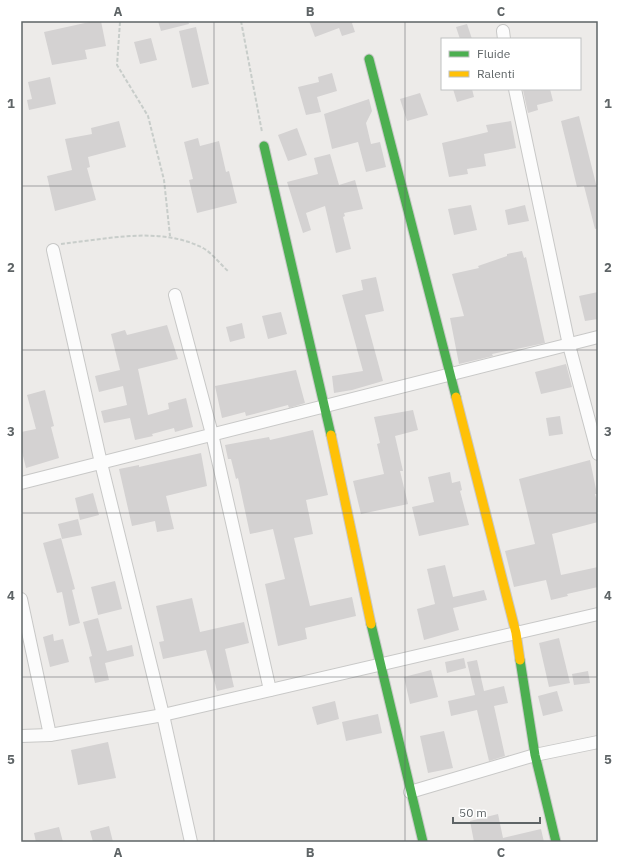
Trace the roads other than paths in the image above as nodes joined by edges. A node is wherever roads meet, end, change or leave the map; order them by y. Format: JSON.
{"nodes":[{"id":1,"x":369,"y":59,"type":"dead end"},
{"id":2,"x":515,"y":90,"type":"edge"},
{"id":3,"x":264,"y":146,"type":"road end"},
{"id":4,"x":53,"y":250,"type":"road end"},
{"id":5,"x":175,"y":295,"type":"dead end"},
{"id":6,"x":598,"y":337,"type":"edge"},
{"id":7,"x":569,"y":345,"type":"junction"},
{"id":8,"x":450,"y":373,"type":"junction"},
{"id":9,"x":325,"y":406,"type":"junction"},
{"id":10,"x":212,"y":434,"type":"junction"},
{"id":11,"x":598,"y":454,"type":"edge"},
{"id":12,"x":101,"y":463,"type":"junction"},
{"id":13,"x":21,"y":483,"type":"edge"},
{"id":14,"x":21,"y":599,"type":"edge"},
{"id":15,"x":598,"y":614,"type":"edge"},
{"id":16,"x":516,"y":633,"type":"junction"},
{"id":17,"x":380,"y":665,"type":"junction"},
{"id":18,"x":270,"y":690,"type":"junction"},
{"id":19,"x":163,"y":715,"type":"junction"},
{"id":20,"x":50,"y":735,"type":"junction"},
{"id":21,"x":21,"y":736,"type":"edge"},
{"id":22,"x":598,"y":742,"type":"edge"},
{"id":23,"x":535,"y":755,"type":"junction"},
{"id":24,"x":410,"y":792,"type":"junction"},
{"id":25,"x":191,"y":842,"type":"edge"},
{"id":26,"x":423,"y":842,"type":"edge"},
{"id":27,"x":556,"y":842,"type":"edge"}],
"edges":[{"from":1,"to":8,"type":"street"},
{"from":2,"to":7,"type":"street"},
{"from":3,"to":9,"type":"street"},
{"from":4,"to":12,"type":"street"},
{"from":5,"to":10,"type":"street"},
{"from":6,"to":7,"type":"street"},
{"from":7,"to":8,"type":"street"},
{"from":7,"to":11,"type":"street"},
{"from":8,"to":9,"type":"street"},
{"from":8,"to":16,"type":"street"},
{"from":9,"to":10,"type":"street"},
{"from":9,"to":17,"type":"street"},
{"from":10,"to":12,"type":"street"},
{"from":10,"to":18,"type":"street"},
{"from":12,"to":13,"type":"street"},
{"from":12,"to":19,"type":"street"},
{"from":14,"to":20,"type":"street"},
{"from":15,"to":16,"type":"street"},
{"from":16,"to":17,"type":"street"},
{"from":16,"to":23,"type":"street"},
{"from":17,"to":18,"type":"street"},
{"from":17,"to":24,"type":"street"},
{"from":18,"to":19,"type":"street"},
{"from":19,"to":20,"type":"street"},
{"from":19,"to":25,"type":"street"},
{"from":20,"to":21,"type":"street"},
{"from":22,"to":23,"type":"street"},
{"from":23,"to":24,"type":"street"},
{"from":23,"to":27,"type":"street"},
{"from":24,"to":26,"type":"street"}]}
